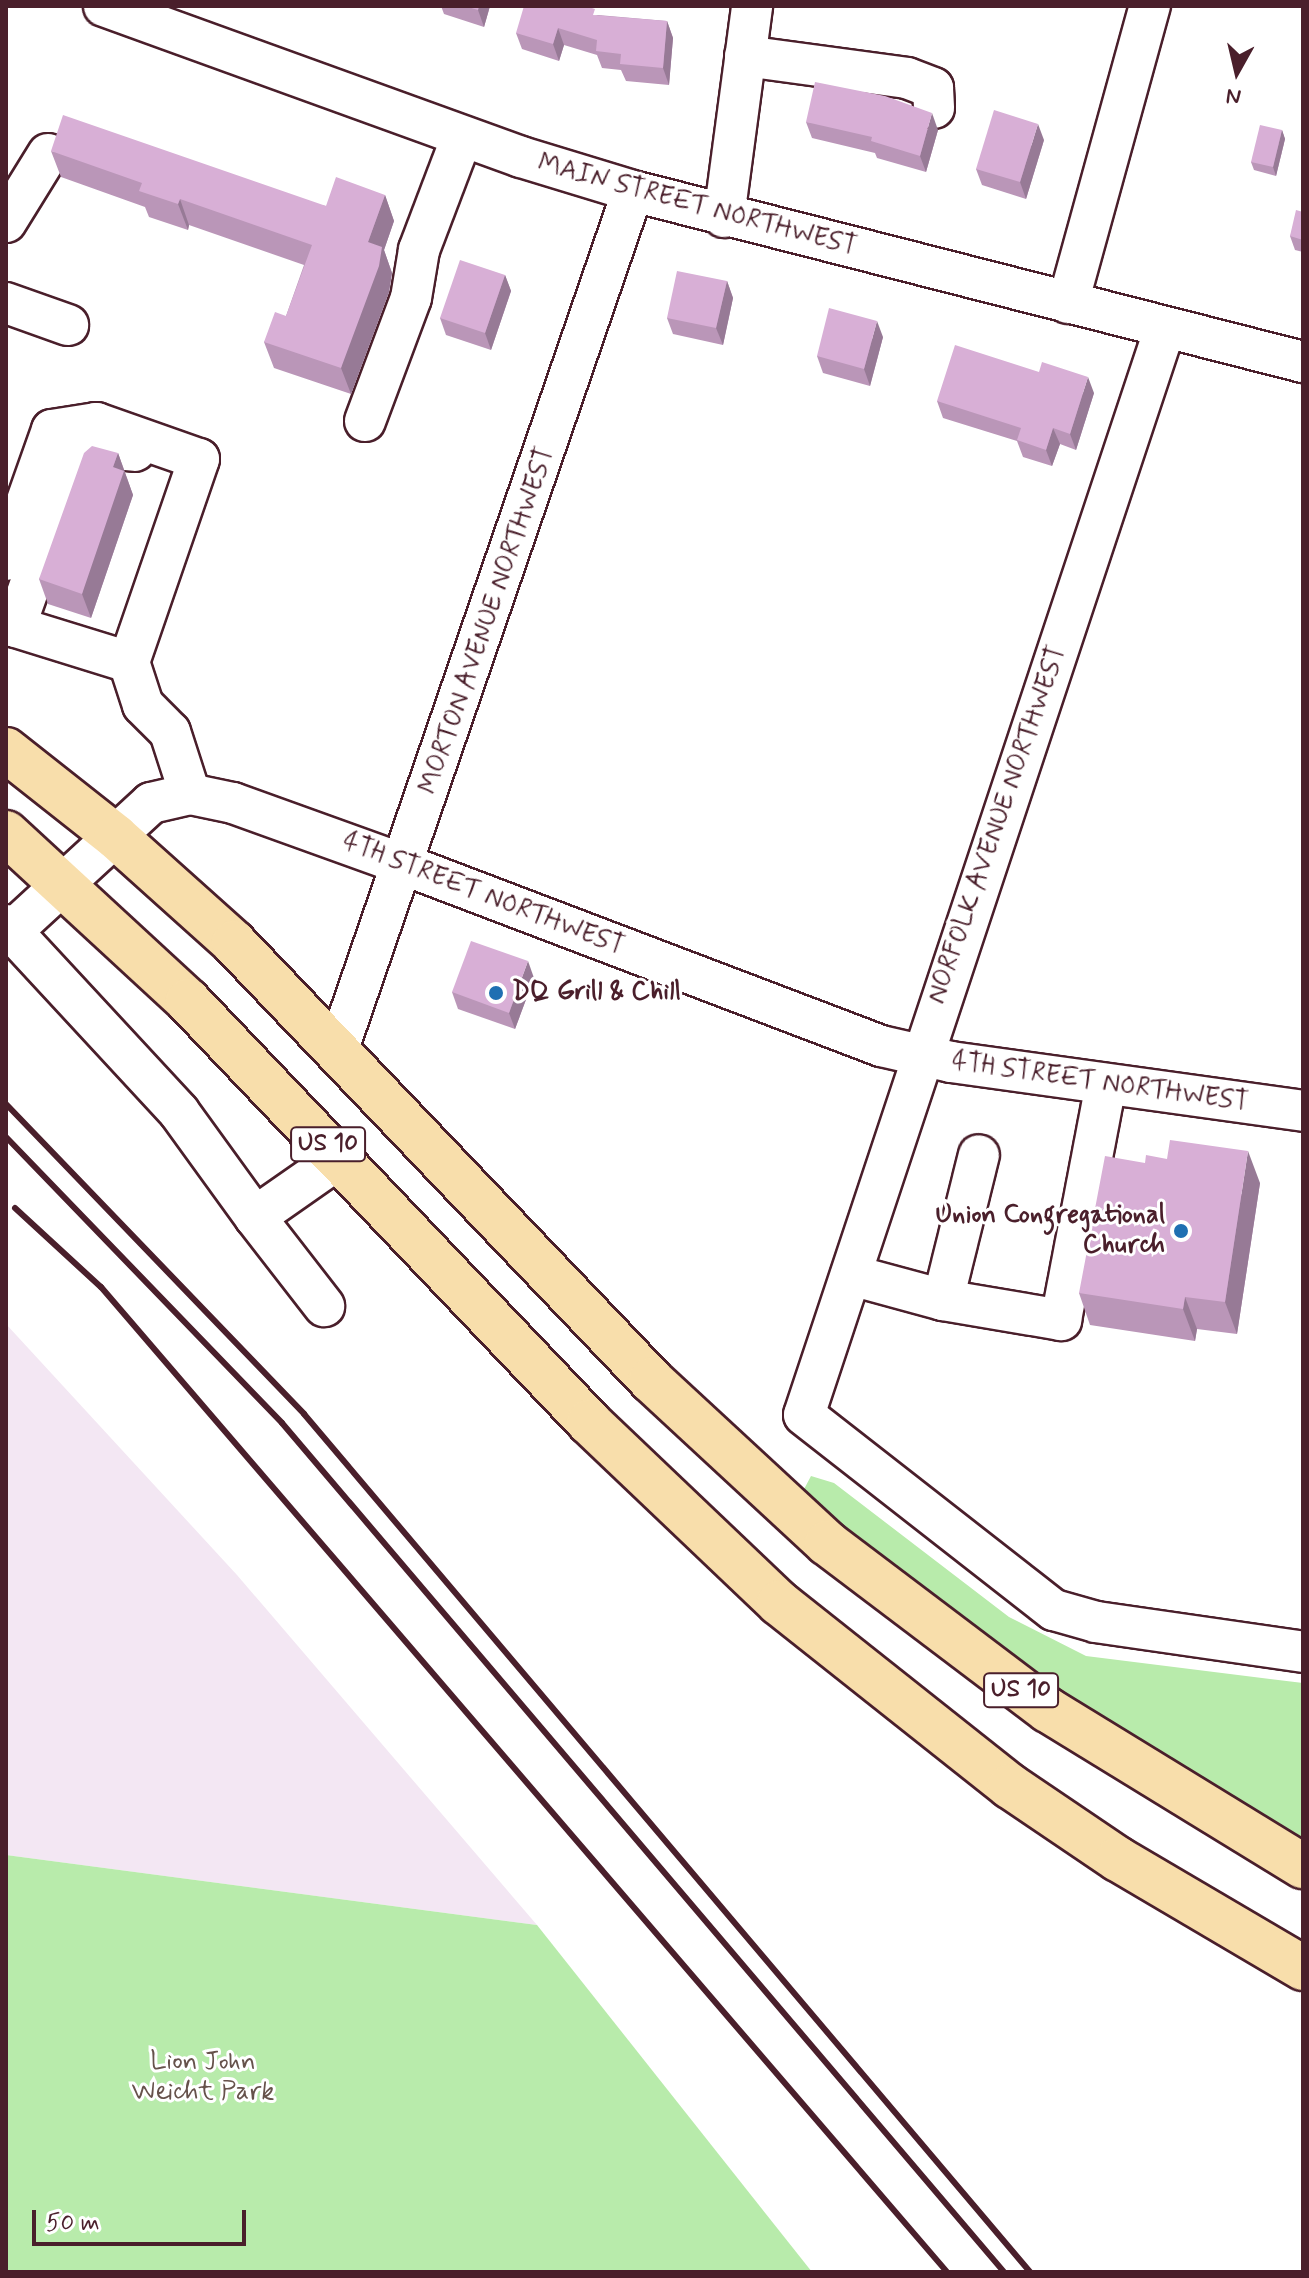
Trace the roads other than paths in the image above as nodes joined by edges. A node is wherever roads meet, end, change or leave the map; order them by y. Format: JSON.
{"nodes":[{"id":1,"x":104,"y":6,"type":"edge"},
{"id":2,"x":752,"y":6,"type":"edge"},
{"id":3,"x":1150,"y":6,"type":"edge"},
{"id":4,"x":745,"y":56,"type":"junction"},
{"id":5,"x":934,"y":108,"type":"dead end"},
{"id":6,"x":462,"y":137,"type":"junction"},
{"id":7,"x":48,"y":154,"type":"dead end"},
{"id":8,"x":633,"y":191,"type":"junction"},
{"id":9,"x":724,"y":217,"type":"junction"},
{"id":10,"x":6,"y":222,"type":"edge"},
{"id":11,"x":6,"y":303,"type":"edge"},
{"id":12,"x":1068,"y":303,"type":"junction"},
{"id":13,"x":68,"y":325,"type":"dead end"},
{"id":14,"x":1165,"y":328,"type":"junction"},
{"id":15,"x":1303,"y":362,"type":"edge"},
{"id":16,"x":365,"y":421,"type":"dead end"},
{"id":17,"x":167,"y":448,"type":"junction"},
{"id":18,"x":6,"y":560,"type":"edge"},
{"id":19,"x":11,"y":625,"type":"edge"},
{"id":20,"x":129,"y":662,"type":"junction"},
{"id":21,"x":6,"y":750,"type":"edge"},
{"id":22,"x":190,"y":794,"type":"junction"},
{"id":23,"x":6,"y":833,"type":"edge"},
{"id":24,"x":116,"y":837,"type":"junction"},
{"id":25,"x":405,"y":865,"type":"junction"},
{"id":26,"x":64,"y":883,"type":"junction"},
{"id":27,"x":9,"y":928,"type":"edge"},
{"id":28,"x":338,"y":1049,"type":"junction"},
{"id":29,"x":920,"y":1056,"type":"junction"},
{"id":30,"x":1106,"y":1084,"type":"junction"},
{"id":31,"x":1303,"y":1111,"type":"edge"},
{"id":32,"x":979,"y":1155,"type":"dead end"},
{"id":33,"x":341,"y":1157,"type":"junction"},
{"id":34,"x":255,"y":1217,"type":"junction"},
{"id":35,"x":851,"y":1275,"type":"junction"},
{"id":36,"x":943,"y":1300,"type":"junction"},
{"id":37,"x":324,"y":1306,"type":"dead end"},
{"id":38,"x":1303,"y":1652,"type":"edge"},
{"id":39,"x":1303,"y":1866,"type":"edge"},
{"id":40,"x":1303,"y":1968,"type":"edge"}],
"edges":[{"from":1,"to":6,"type":"street","name":"MAIN STREET NORTHWEST"},
{"from":2,"to":4,"type":"street"},
{"from":3,"to":12,"type":"street"},
{"from":4,"to":5,"type":"street"},
{"from":4,"to":9,"type":"street"},
{"from":6,"to":8,"type":"street","name":"MAIN STREET NORTHWEST"},
{"from":6,"to":16,"type":"street"},
{"from":7,"to":10,"type":"street"},
{"from":8,"to":9,"type":"street","name":"MAIN STREET NORTHWEST"},
{"from":8,"to":25,"type":"street","name":"MORTON AVENUE NORTHWEST"},
{"from":9,"to":12,"type":"street","name":"MAIN STREET NORTHWEST"},
{"from":11,"to":13,"type":"street"},
{"from":12,"to":14,"type":"street","name":"MAIN STREET NORTHWEST"},
{"from":14,"to":15,"type":"street","name":"MAIN STREET NORTHWEST"},
{"from":14,"to":29,"type":"street","name":"NORFOLK AVENUE NORTHWEST"},
{"from":17,"to":18,"type":"street"},
{"from":17,"to":19,"type":"street"},
{"from":17,"to":20,"type":"street"},
{"from":19,"to":20,"type":"street"},
{"from":20,"to":22,"type":"street"},
{"from":21,"to":24,"type":"highway","number":"US 10"},
{"from":22,"to":24,"type":"street","name":"4TH STREET NORTHWEST"},
{"from":22,"to":25,"type":"street","name":"4TH STREET NORTHWEST"},
{"from":23,"to":26,"type":"highway","number":"US 10"},
{"from":24,"to":26,"type":"street","name":"4TH STREET NORTHWEST"},
{"from":24,"to":28,"type":"highway","number":"US 10"},
{"from":25,"to":28,"type":"street","name":"MORTON AVENUE NORTHWEST"},
{"from":25,"to":29,"type":"street","name":"4TH STREET NORTHWEST"},
{"from":26,"to":27,"type":"street","name":"4TH STREET NORTHWEST"},
{"from":26,"to":33,"type":"highway","number":"US 10"},
{"from":27,"to":34,"type":"street"},
{"from":28,"to":39,"type":"highway","number":"US 10"},
{"from":29,"to":30,"type":"street","name":"4TH STREET NORTHWEST"},
{"from":29,"to":35,"type":"street","name":"NORFOLK AVENUE NORTHWEST"},
{"from":30,"to":31,"type":"street","name":"4TH STREET NORTHWEST"},
{"from":30,"to":36,"type":"street"},
{"from":32,"to":36,"type":"street"},
{"from":33,"to":34,"type":"street"},
{"from":33,"to":40,"type":"highway","number":"US 10"},
{"from":34,"to":37,"type":"street"},
{"from":35,"to":36,"type":"street"},
{"from":35,"to":38,"type":"street","name":"NORFOLK AVENUE NORTHWEST"}]}
